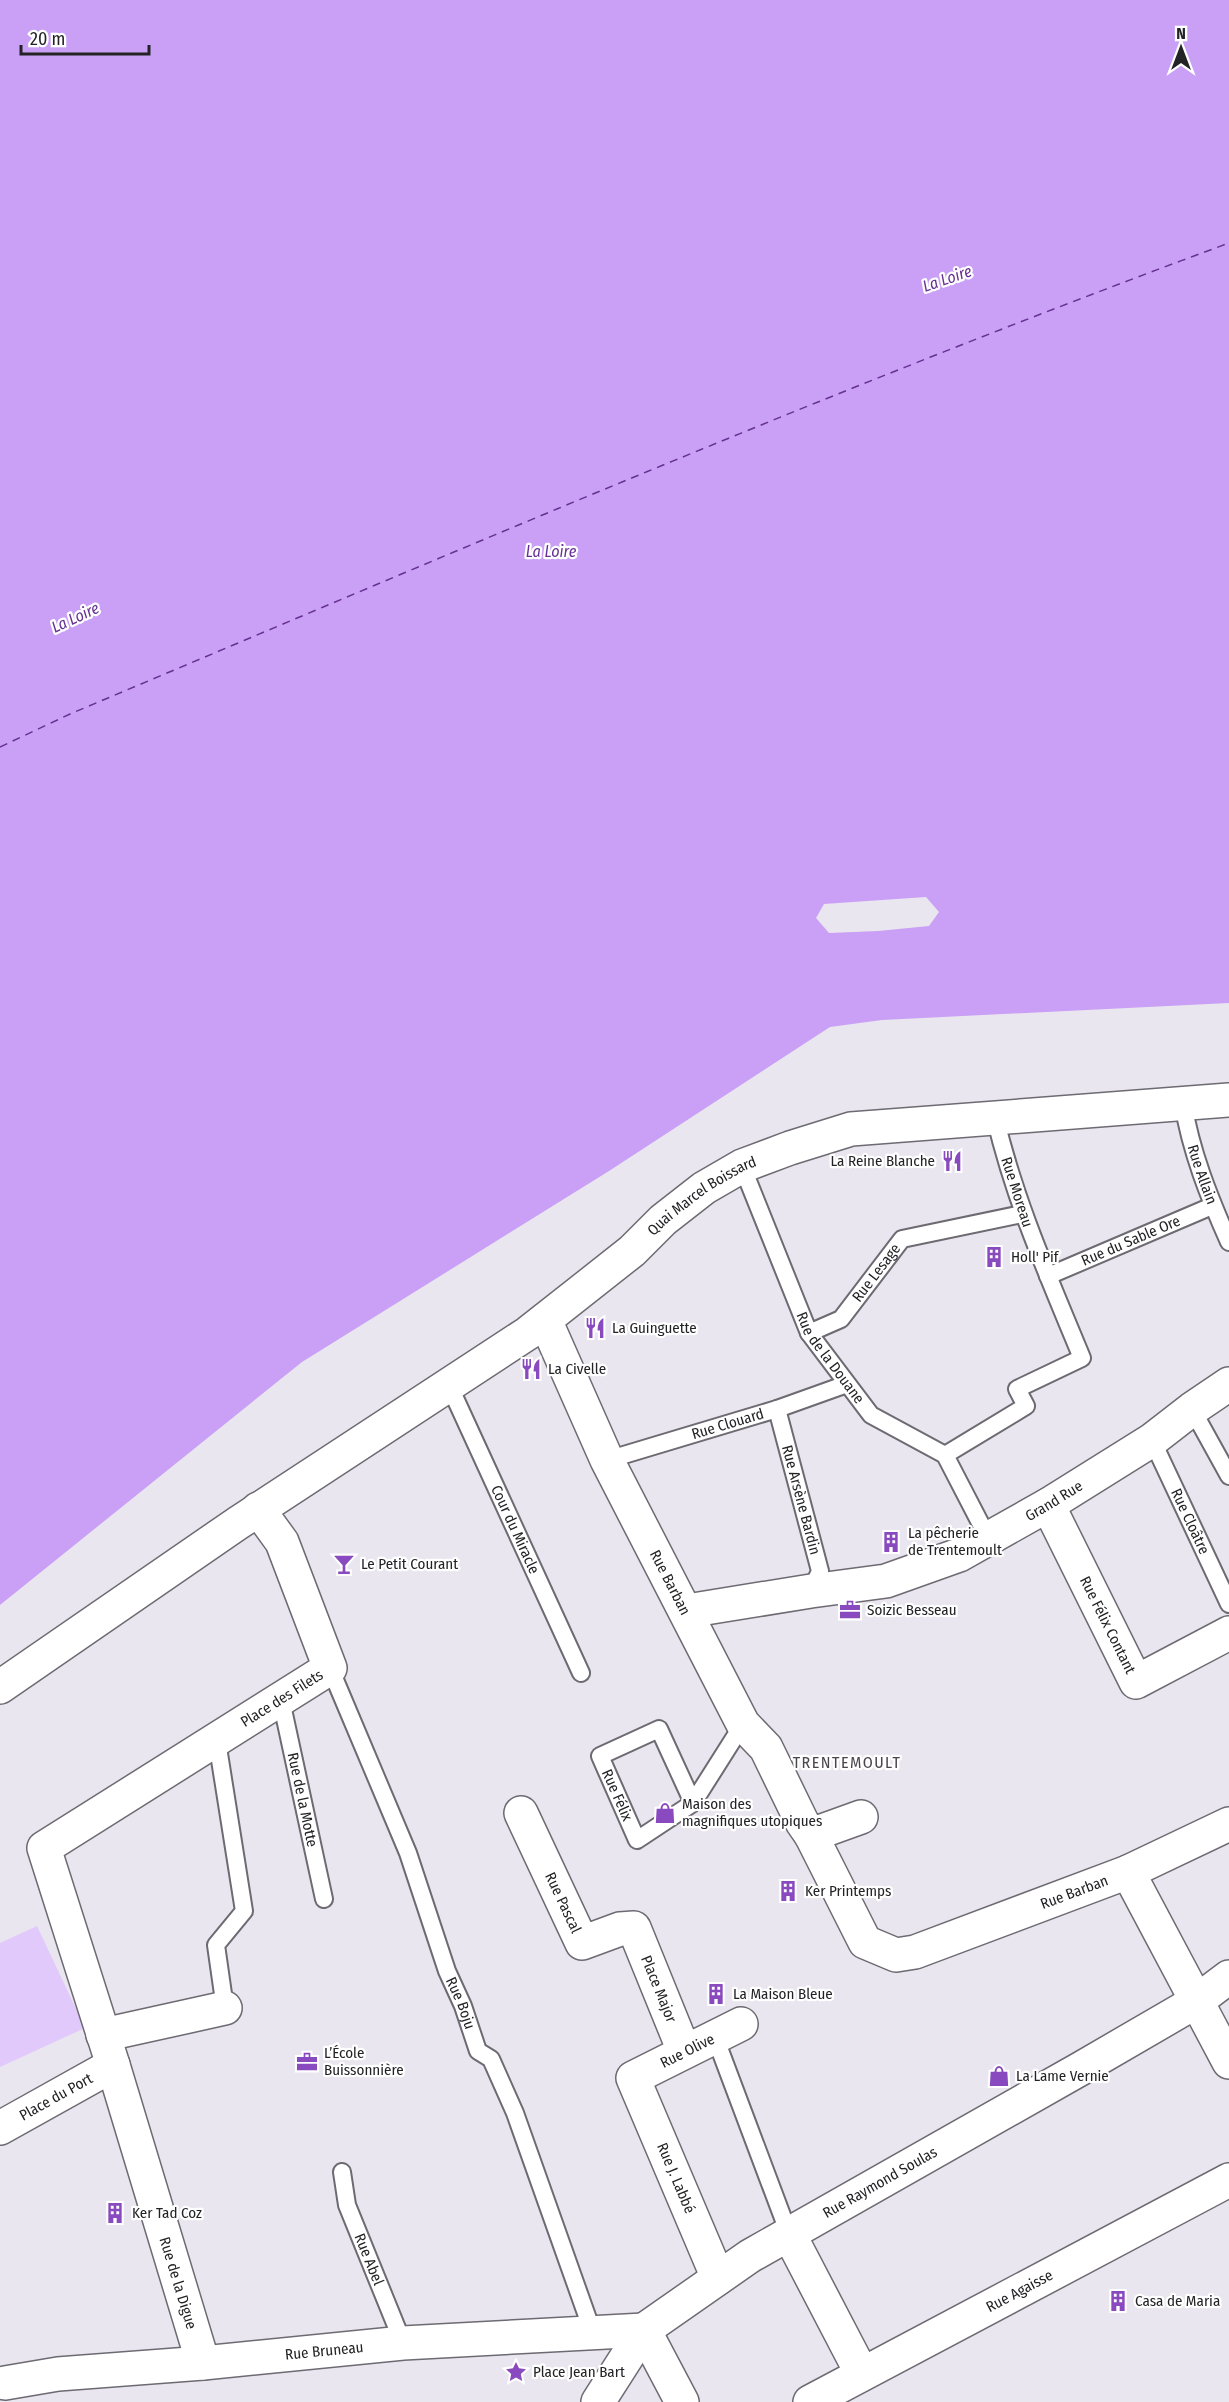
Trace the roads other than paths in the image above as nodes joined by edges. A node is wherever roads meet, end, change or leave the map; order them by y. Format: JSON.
{"nodes":[{"id":1,"x":1229,"y":1101,"type":"edge"},
{"id":2,"x":1183,"y":1102,"type":"junction"},
{"id":3,"x":995,"y":1117,"type":"junction"},
{"id":4,"x":742,"y":1166,"type":"junction"},
{"id":5,"x":1212,"y":1206,"type":"junction"},
{"id":6,"x":1022,"y":1214,"type":"junction"},
{"id":7,"x":1229,"y":1242,"type":"edge"},
{"id":8,"x":1048,"y":1276,"type":"junction"},
{"id":9,"x":545,"y":1320,"type":"junction"},
{"id":10,"x":809,"y":1334,"type":"junction"},
{"id":11,"x":847,"y":1384,"type":"junction"},
{"id":12,"x":1229,"y":1384,"type":"edge"},
{"id":13,"x":449,"y":1385,"type":"junction"},
{"id":14,"x":1192,"y":1408,"type":"junction"},
{"id":15,"x":777,"y":1409,"type":"junction"},
{"id":16,"x":1152,"y":1440,"type":"junction"},
{"id":17,"x":945,"y":1455,"type":"junction"},
{"id":18,"x":607,"y":1460,"type":"junction"},
{"id":19,"x":1229,"y":1476,"type":"edge"},
{"id":20,"x":1048,"y":1505,"type":"junction"},
{"id":21,"x":258,"y":1509,"type":"junction"},
{"id":22,"x":988,"y":1538,"type":"junction"},
{"id":23,"x":811,"y":1591,"type":"junction"},
{"id":24,"x":1229,"y":1605,"type":"edge"},
{"id":25,"x":687,"y":1611,"type":"junction"},
{"id":26,"x":1229,"y":1633,"type":"edge"},
{"id":27,"x":330,"y":1668,"type":"junction"},
{"id":28,"x":581,"y":1673,"type":"dead end"},
{"id":29,"x":0,"y":1687,"type":"edge"},
{"id":30,"x":281,"y":1700,"type":"junction"},
{"id":31,"x":743,"y":1724,"type":"junction"},
{"id":32,"x":218,"y":1741,"type":"junction"},
{"id":33,"x":693,"y":1803,"type":"junction"},
{"id":34,"x":521,"y":1813,"type":"dead end"},
{"id":35,"x":861,"y":1817,"type":"dead end"},
{"id":36,"x":1229,"y":1824,"type":"edge"},
{"id":37,"x":811,"y":1835,"type":"junction"},
{"id":38,"x":1128,"y":1872,"type":"junction"},
{"id":39,"x":324,"y":1899,"type":"dead end"},
{"id":40,"x":634,"y":1928,"type":"joint"},
{"id":41,"x":1229,"y":1977,"type":"edge"},
{"id":42,"x":1197,"y":2001,"type":"junction"},
{"id":43,"x":225,"y":2008,"type":"joint"},
{"id":44,"x":728,"y":2030,"type":"joint"},
{"id":45,"x":108,"y":2050,"type":"junction"},
{"id":46,"x":684,"y":2051,"type":"junction"},
{"id":47,"x":1229,"y":2062,"type":"edge"},
{"id":48,"x":633,"y":2078,"type":"joint"},
{"id":49,"x":0,"y":2128,"type":"edge"},
{"id":50,"x":342,"y":2172,"type":"dead end"},
{"id":51,"x":1229,"y":2180,"type":"edge"},
{"id":52,"x":789,"y":2234,"type":"junction"},
{"id":53,"x":718,"y":2278,"type":"junction"},
{"id":54,"x":644,"y":2330,"type":"junction"},
{"id":55,"x":593,"y":2333,"type":"junction"},
{"id":56,"x":403,"y":2343,"type":"junction"},
{"id":57,"x":203,"y":2363,"type":"junction"},
{"id":58,"x":862,"y":2374,"type":"junction"},
{"id":59,"x":5,"y":2387,"type":"edge"},
{"id":60,"x":598,"y":2402,"type":"edge"},
{"id":61,"x":682,"y":2402,"type":"edge"},
{"id":62,"x":810,"y":2402,"type":"edge"}],
"edges":[{"from":1,"to":2,"type":"street","name":"Quai Marcel Boissard"},
{"from":2,"to":3,"type":"street","name":"Quai Marcel Boissard"},
{"from":2,"to":5,"type":"lane","name":"Rue Allain"},
{"from":3,"to":4,"type":"street","name":"Quai Marcel Boissard"},
{"from":3,"to":6,"type":"lane","name":"Rue Moreau"},
{"from":4,"to":9,"type":"street","name":"Quai Marcel Boissard"},
{"from":4,"to":10,"type":"lane","name":"Rue de la Douane"},
{"from":5,"to":7,"type":"lane","name":"Rue Allain"},
{"from":5,"to":8,"type":"lane","name":"Rue du Sable Ore"},
{"from":6,"to":8,"type":"lane","name":"Rue Moreau"},
{"from":6,"to":10,"type":"lane","name":"Rue Lesage"},
{"from":8,"to":17,"type":"lane","name":"Rue Moreau"},
{"from":9,"to":13,"type":"street","name":"Quai Marcel Boissard"},
{"from":9,"to":18,"type":"street","name":"Rue Barban"},
{"from":10,"to":11,"type":"lane","name":"Rue de la Douane"},
{"from":11,"to":15,"type":"lane","name":"Rue Clouard"},
{"from":11,"to":17,"type":"lane","name":"Rue de la Douane"},
{"from":12,"to":14,"type":"street","name":"Grand Rue"},
{"from":13,"to":21,"type":"street","name":"Quai Marcel Boissard"},
{"from":13,"to":28,"type":"lane","name":"Cour du Miracle"},
{"from":14,"to":16,"type":"street","name":"Grand Rue"},
{"from":14,"to":19,"type":"lane"},
{"from":15,"to":18,"type":"lane","name":"Rue Clouard"},
{"from":15,"to":23,"type":"lane","name":"Rue Arsène Bardin"},
{"from":16,"to":20,"type":"street","name":"Grand Rue"},
{"from":16,"to":24,"type":"lane","name":"Rue Cloâtre"},
{"from":17,"to":22,"type":"lane"},
{"from":18,"to":25,"type":"street","name":"Rue Barban"},
{"from":20,"to":22,"type":"street","name":"Grand Rue"},
{"from":20,"to":26,"type":"street","name":"Rue Félix Contant"},
{"from":21,"to":27,"type":"street","name":"Place des Filets"},
{"from":21,"to":29,"type":"street"},
{"from":22,"to":23,"type":"street","name":"Grand Rue"},
{"from":23,"to":25,"type":"street","name":"Grand Rue"},
{"from":25,"to":31,"type":"street","name":"Rue Barban"},
{"from":27,"to":30,"type":"street","name":"Place des Filets"},
{"from":27,"to":55,"type":"lane","name":"Rue Boju"},
{"from":30,"to":32,"type":"street","name":"Place des Filets"},
{"from":30,"to":39,"type":"lane","name":"Rue de la Motte"},
{"from":31,"to":33,"type":"lane","name":"Rue Félix"},
{"from":31,"to":37,"type":"street","name":"Rue Barban"},
{"from":32,"to":43,"type":"lane"},
{"from":32,"to":45,"type":"street","name":"Place des Filets"},
{"from":33,"to":33,"type":"lane","name":"Rue Félix"},
{"from":34,"to":40,"type":"street","name":"Rue Pascal"},
{"from":35,"to":37,"type":"street"},
{"from":36,"to":38,"type":"street","name":"Rue Barban"},
{"from":37,"to":38,"type":"street","name":"Rue Barban"},
{"from":38,"to":42,"type":"street"},
{"from":40,"to":46,"type":"street","name":"Place Major"},
{"from":41,"to":42,"type":"street","name":"Rue Raymond Soulas"},
{"from":42,"to":47,"type":"street"},
{"from":42,"to":52,"type":"street","name":"Rue Raymond Soulas"},
{"from":43,"to":45,"type":"street","name":"Place du Port"},
{"from":44,"to":46,"type":"street","name":"Rue Olive"},
{"from":44,"to":52,"type":"lane"},
{"from":45,"to":49,"type":"street","name":"Place du Port"},
{"from":45,"to":57,"type":"street","name":"Rue de la Digue"},
{"from":46,"to":48,"type":"street","name":"Rue Olive"},
{"from":48,"to":53,"type":"street","name":"Rue J. Labbé"},
{"from":50,"to":56,"type":"lane","name":"Rue Abel"},
{"from":51,"to":58,"type":"street","name":"Rue Agaisse"},
{"from":52,"to":53,"type":"street","name":"Rue Raymond Soulas"},
{"from":52,"to":58,"type":"street"},
{"from":53,"to":54,"type":"street","name":"Rue Raymond Soulas"},
{"from":54,"to":55,"type":"street","name":"Rue Bruneau"},
{"from":54,"to":60,"type":"street","name":"Rue Raymond Soulas"},
{"from":54,"to":61,"type":"street"},
{"from":55,"to":56,"type":"street","name":"Rue Bruneau"},
{"from":56,"to":57,"type":"street","name":"Rue Bruneau"},
{"from":57,"to":59,"type":"street","name":"Rue Bruneau"},
{"from":58,"to":62,"type":"street","name":"Rue Agaisse"}]}
